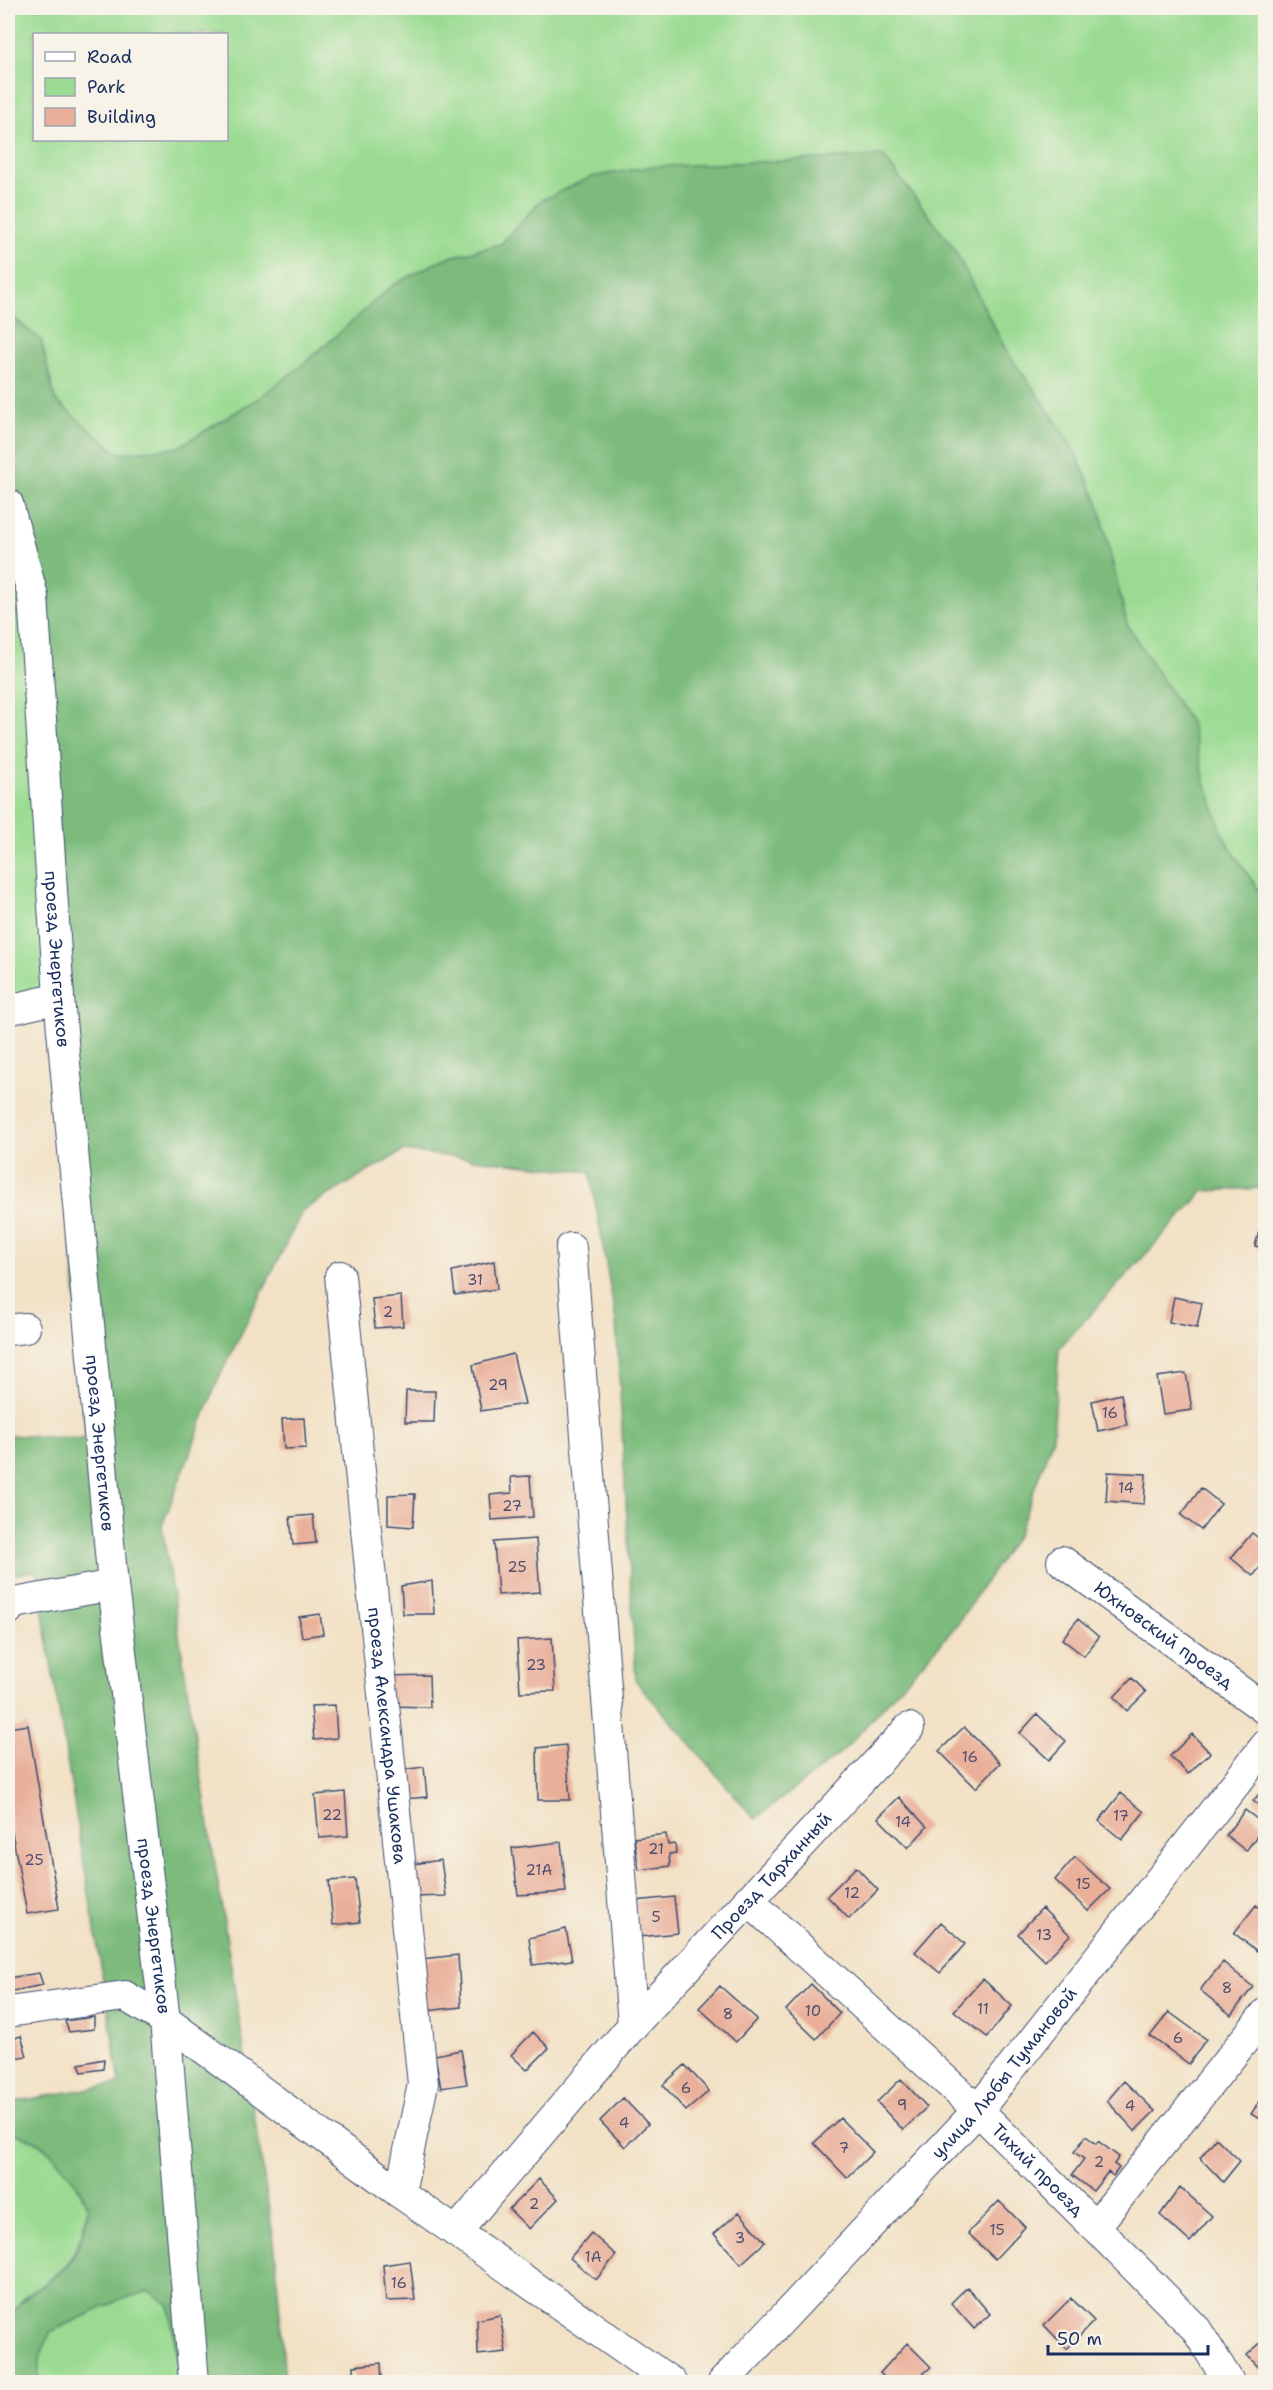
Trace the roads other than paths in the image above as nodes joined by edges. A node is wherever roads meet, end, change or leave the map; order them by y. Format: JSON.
{"nodes":[{"id":1,"x":8,"y":504,"type":"edge"},
{"id":2,"x":59,"y":998,"type":"junction"},
{"id":3,"x":8,"y":1010,"type":"edge"},
{"id":4,"x":571,"y":1248,"type":"dead end"},
{"id":5,"x":340,"y":1276,"type":"dead end"},
{"id":6,"x":1062,"y":1561,"type":"dead end"},
{"id":7,"x":113,"y":1585,"type":"junction"},
{"id":8,"x":8,"y":1610,"type":"edge"},
{"id":9,"x":1266,"y":1710,"type":"edge"},
{"id":10,"x":909,"y":1728,"type":"dead end"},
{"id":11,"x":1266,"y":1745,"type":"edge"},
{"id":12,"x":748,"y":1900,"type":"junction"},
{"id":13,"x":8,"y":2012,"type":"edge"},
{"id":14,"x":1266,"y":2013,"type":"edge"},
{"id":15,"x":165,"y":2020,"type":"junction"},
{"id":16,"x":633,"y":2025,"type":"junction"},
{"id":17,"x":978,"y":2110,"type":"junction"},
{"id":18,"x":400,"y":2193,"type":"junction"},
{"id":19,"x":1095,"y":2227,"type":"junction"},
{"id":20,"x":456,"y":2232,"type":"junction"},
{"id":21,"x":194,"y":2382,"type":"edge"},
{"id":22,"x":671,"y":2382,"type":"edge"},
{"id":23,"x":723,"y":2382,"type":"edge"},
{"id":24,"x":1228,"y":2382,"type":"edge"}],
"edges":[{"from":1,"to":2,"type":"street","name":"проезд Энергетиков"},
{"from":2,"to":3,"type":"street"},
{"from":2,"to":7,"type":"street","name":"проезд Энергетиков"},
{"from":4,"to":16,"type":"street"},
{"from":5,"to":18,"type":"street","name":"проезд Александра Ушакова"},
{"from":6,"to":9,"type":"street","name":"Юхновский проезд"},
{"from":7,"to":8,"type":"street"},
{"from":7,"to":15,"type":"street","name":"проезд Энергетиков"},
{"from":10,"to":12,"type":"street","name":"Проезд Тарханный"},
{"from":11,"to":17,"type":"street","name":"улица Любы Тумановой"},
{"from":12,"to":16,"type":"street","name":"Проезд Тарханный"},
{"from":12,"to":17,"type":"street","name":"Тихий проезд"},
{"from":13,"to":15,"type":"street"},
{"from":14,"to":19,"type":"street"},
{"from":15,"to":18,"type":"street"},
{"from":15,"to":21,"type":"street","name":"проезд Энергетиков"},
{"from":16,"to":20,"type":"street","name":"Проезд Тарханный"},
{"from":17,"to":19,"type":"street","name":"Тихий проезд"},
{"from":17,"to":23,"type":"street","name":"улица Любы Тумановой"},
{"from":18,"to":20,"type":"street"},
{"from":19,"to":24,"type":"street","name":"Тихий проезд"},
{"from":20,"to":22,"type":"street"}]}
